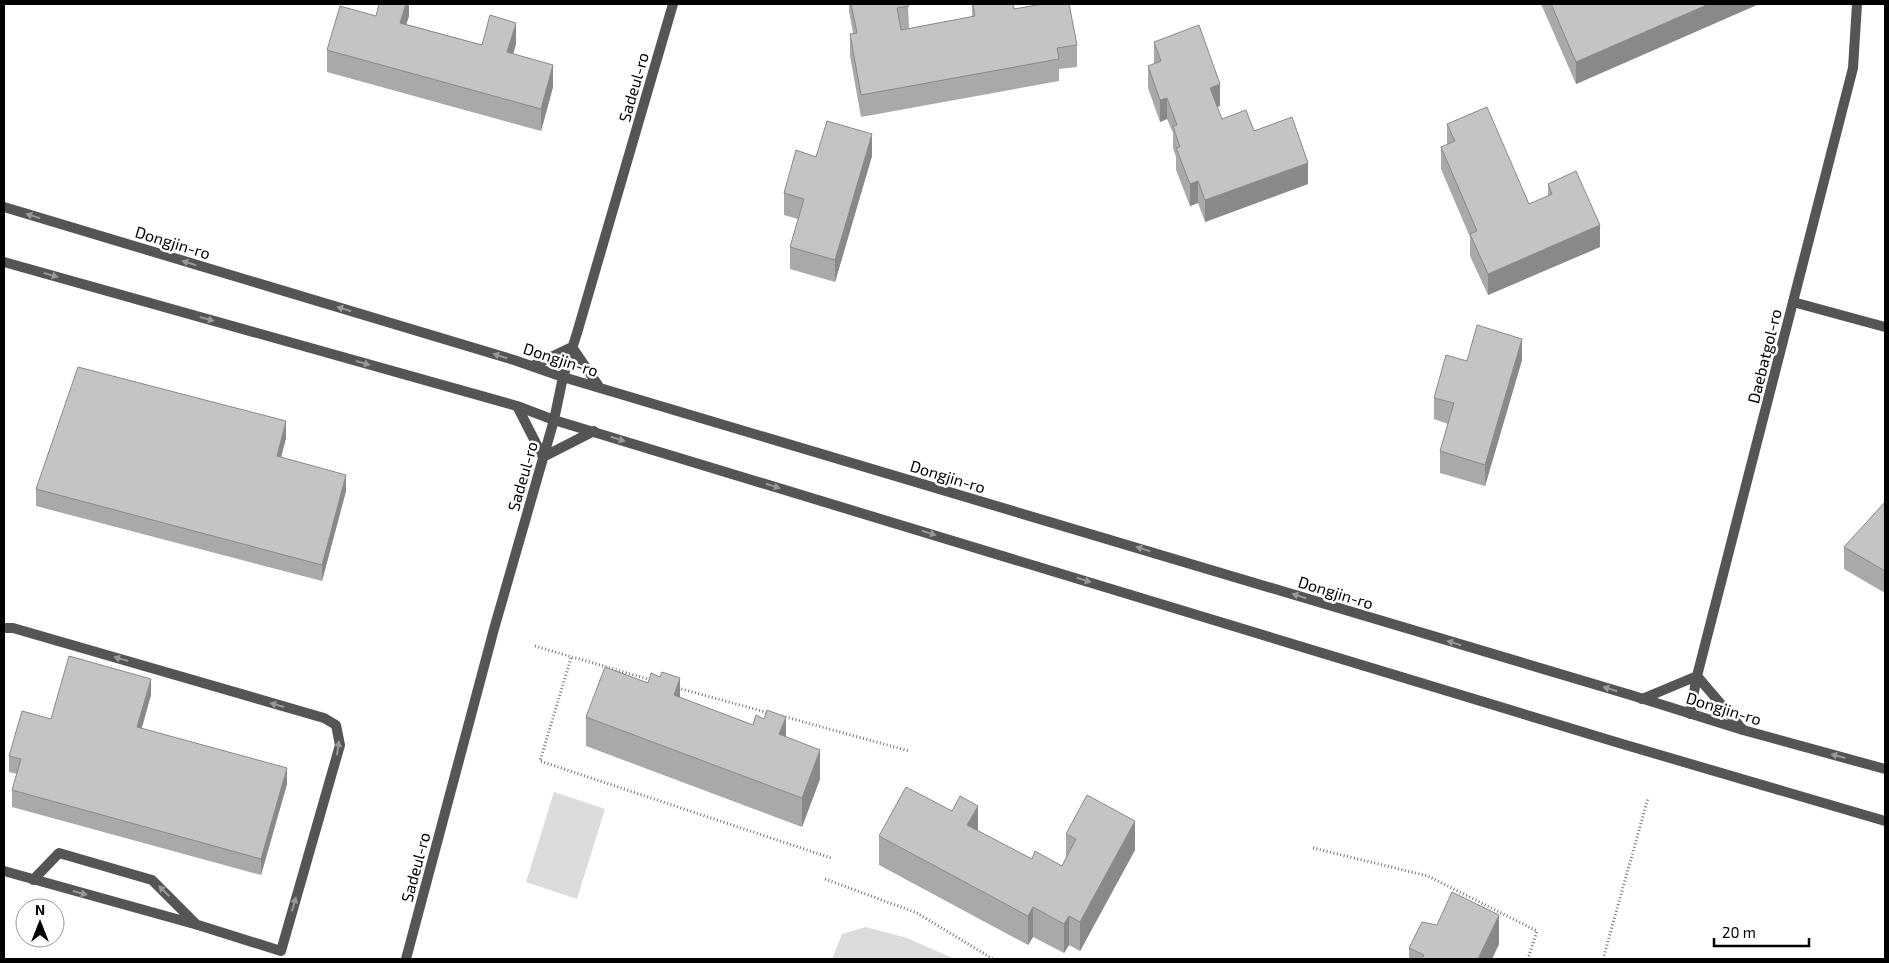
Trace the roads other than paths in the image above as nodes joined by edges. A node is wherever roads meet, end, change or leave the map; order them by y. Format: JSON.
{"nodes":[{"id":1,"x":673,"y":4,"type":"edge"},
{"id":2,"x":1857,"y":4,"type":"edge"},
{"id":3,"x":4,"y":207,"type":"edge"},
{"id":4,"x":4,"y":262,"type":"edge"},
{"id":5,"x":1793,"y":302,"type":"junction"},
{"id":6,"x":1885,"y":326,"type":"edge"},
{"id":7,"x":572,"y":347,"type":"junction"},
{"id":8,"x":532,"y":366,"type":"junction"},
{"id":9,"x":563,"y":377,"type":"junction"},
{"id":10,"x":600,"y":388,"type":"junction"},
{"id":11,"x":517,"y":406,"type":"junction"},
{"id":12,"x":554,"y":420,"type":"junction"},
{"id":13,"x":594,"y":431,"type":"junction"},
{"id":14,"x":543,"y":457,"type":"junction"},
{"id":15,"x":4,"y":628,"type":"edge"},
{"id":16,"x":1697,"y":676,"type":"junction"},
{"id":17,"x":1642,"y":699,"type":"junction"},
{"id":18,"x":1690,"y":714,"type":"junction"},
{"id":19,"x":1743,"y":730,"type":"junction"},
{"id":20,"x":1885,"y":769,"type":"edge"},
{"id":21,"x":1885,"y":821,"type":"edge"},
{"id":22,"x":4,"y":871,"type":"edge"},
{"id":23,"x":32,"y":880,"type":"junction"},
{"id":24,"x":198,"y":926,"type":"junction"},
{"id":25,"x":406,"y":959,"type":"edge"}],
"edges":[{"from":1,"to":7,"type":"street","name":"Sadeul-ro"},
{"from":2,"to":5,"type":"street","name":"Daebatgol-ro"},
{"from":8,"to":3,"type":"street","name":"Dongjin-ro","one_way":true},
{"from":4,"to":11,"type":"street","one_way":true},
{"from":5,"to":6,"type":"street"},
{"from":5,"to":16,"type":"street","name":"Daebatgol-ro"},
{"from":7,"to":8,"type":"street"},
{"from":7,"to":9,"type":"street","name":"Sadeul-ro"},
{"from":7,"to":10,"type":"street"},
{"from":8,"to":9,"type":"street","name":"Dongjin-ro"},
{"from":9,"to":10,"type":"street","name":"Dongjin-ro"},
{"from":9,"to":12,"type":"street","name":"Sadeul-ro"},
{"from":17,"to":10,"type":"street","name":"Dongjin-ro","one_way":true},
{"from":11,"to":12,"type":"street"},
{"from":11,"to":14,"type":"street"},
{"from":12,"to":13,"type":"street"},
{"from":12,"to":14,"type":"street","name":"Sadeul-ro"},
{"from":13,"to":14,"type":"street"},
{"from":13,"to":21,"type":"street","one_way":true},
{"from":14,"to":25,"type":"street","name":"Sadeul-ro"},
{"from":24,"to":15,"type":"street","one_way":true},
{"from":16,"to":17,"type":"street"},
{"from":16,"to":18,"type":"street","name":"Daebatgol-ro"},
{"from":16,"to":19,"type":"street"},
{"from":17,"to":18,"type":"street","name":"Dongjin-ro"},
{"from":18,"to":19,"type":"street","name":"Dongjin-ro"},
{"from":20,"to":19,"type":"street","name":"Dongjin-ro","one_way":true},
{"from":22,"to":23,"type":"street"},
{"from":23,"to":24,"type":"street","one_way":true},
{"from":24,"to":23,"type":"street","one_way":true}]}
